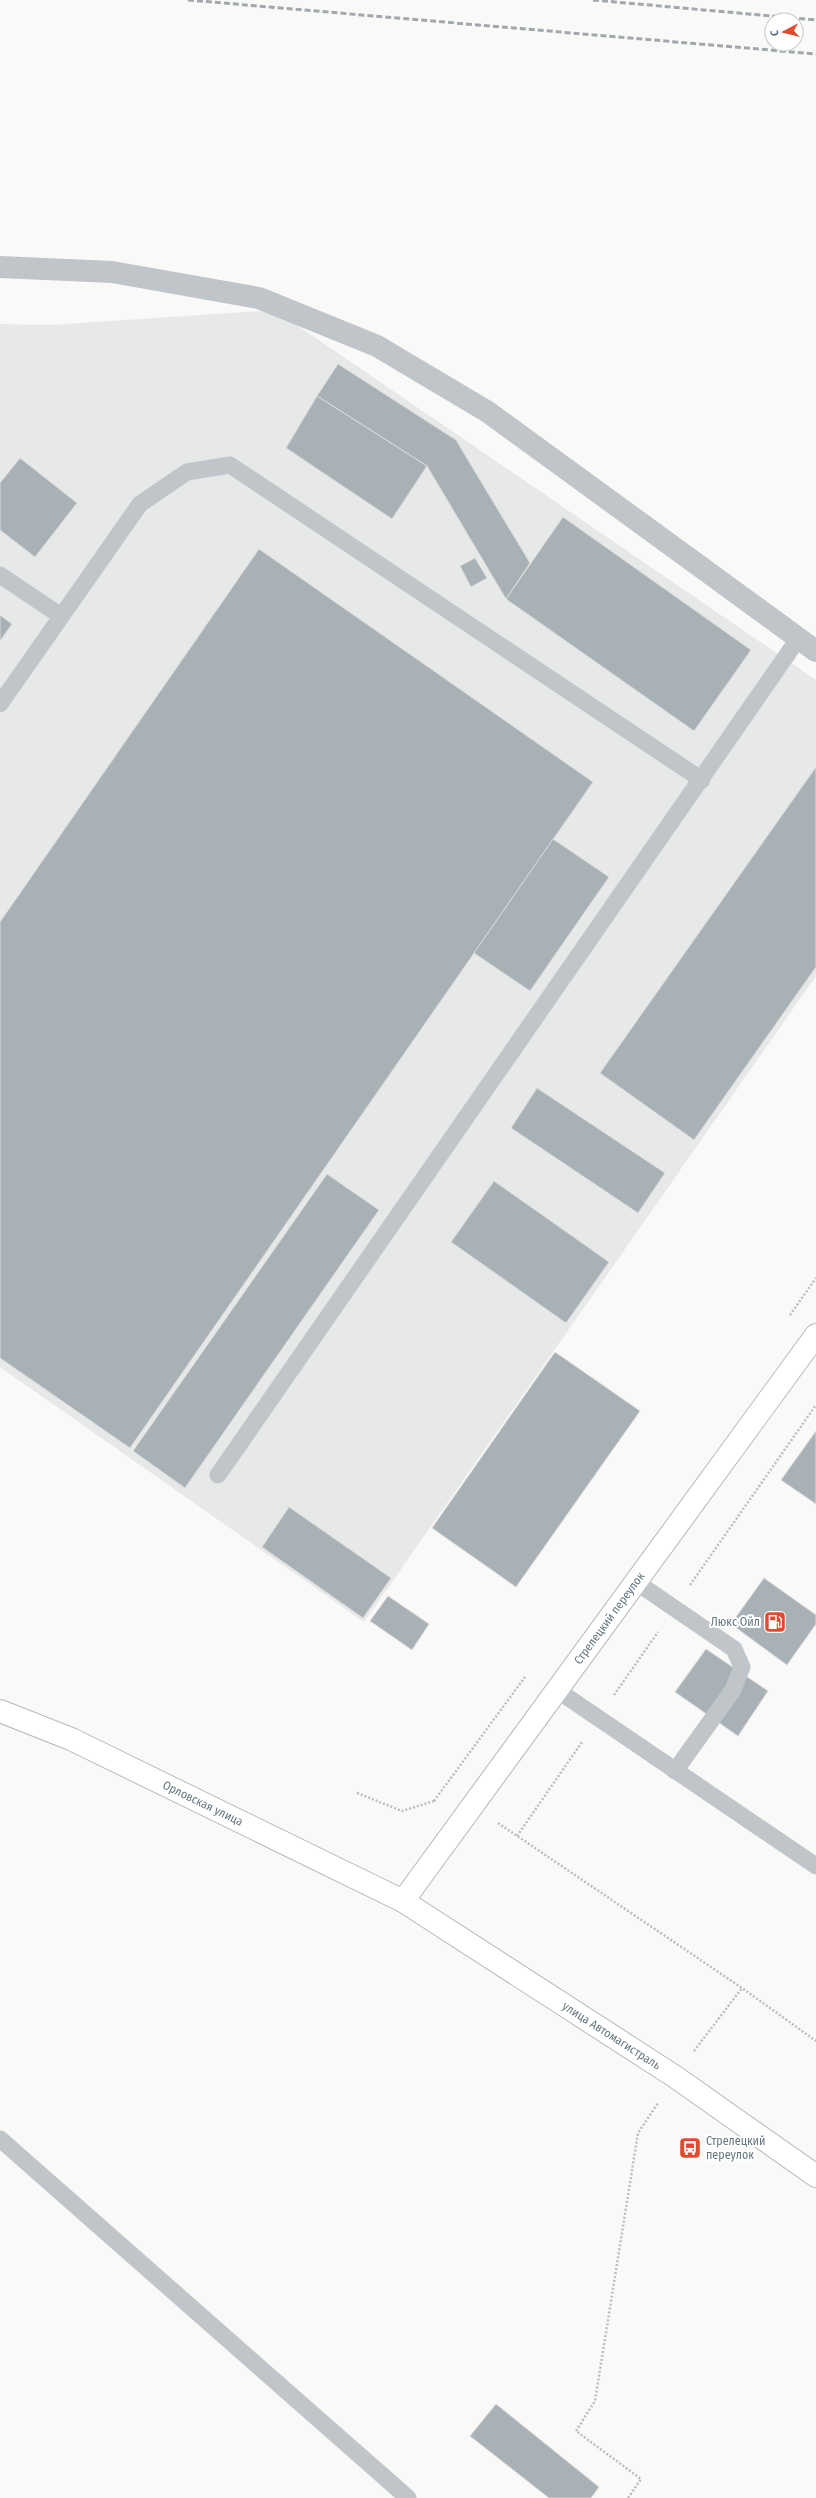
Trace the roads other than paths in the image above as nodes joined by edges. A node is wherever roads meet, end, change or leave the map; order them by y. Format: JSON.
{"nodes":[{"id":1,"x":0,"y":267,"type":"edge"},
{"id":2,"x":0,"y":575,"type":"edge"},
{"id":3,"x":61,"y":616,"type":"junction"},
{"id":4,"x":798,"y":639,"type":"junction"},
{"id":5,"x":816,"y":651,"type":"edge"},
{"id":6,"x":0,"y":704,"type":"edge"},
{"id":7,"x":702,"y":780,"type":"junction"},
{"id":8,"x":816,"y":1335,"type":"edge"},
{"id":9,"x":218,"y":1475,"type":"dead end"},
{"id":10,"x":636,"y":1582,"type":"junction"},
{"id":11,"x":557,"y":1690,"type":"junction"},
{"id":12,"x":0,"y":1711,"type":"edge"},
{"id":13,"x":676,"y":1771,"type":"junction"},
{"id":14,"x":816,"y":1866,"type":"edge"},
{"id":15,"x":403,"y":1901,"type":"junction"},
{"id":16,"x":0,"y":2139,"type":"edge"},
{"id":17,"x":816,"y":2176,"type":"edge"},
{"id":18,"x":408,"y":2498,"type":"edge"}],
"edges":[{"from":1,"to":4,"type":"street"},
{"from":2,"to":3,"type":"lane"},
{"from":3,"to":6,"type":"lane"},
{"from":3,"to":7,"type":"lane"},
{"from":4,"to":5,"type":"street"},
{"from":4,"to":7,"type":"lane"},
{"from":7,"to":9,"type":"lane"},
{"from":8,"to":10,"type":"main road","name":"Стрелецкий переулок"},
{"from":10,"to":11,"type":"main road","name":"Стрелецкий переулок"},
{"from":10,"to":13,"type":"lane"},
{"from":11,"to":13,"type":"lane"},
{"from":11,"to":15,"type":"main road","name":"Стрелецкий переулок"},
{"from":12,"to":15,"type":"main road","name":"Орловская улица"},
{"from":13,"to":14,"type":"lane"},
{"from":15,"to":17,"type":"main road","name":"улица Автомагистраль"},
{"from":16,"to":18,"type":"lane"}]}
